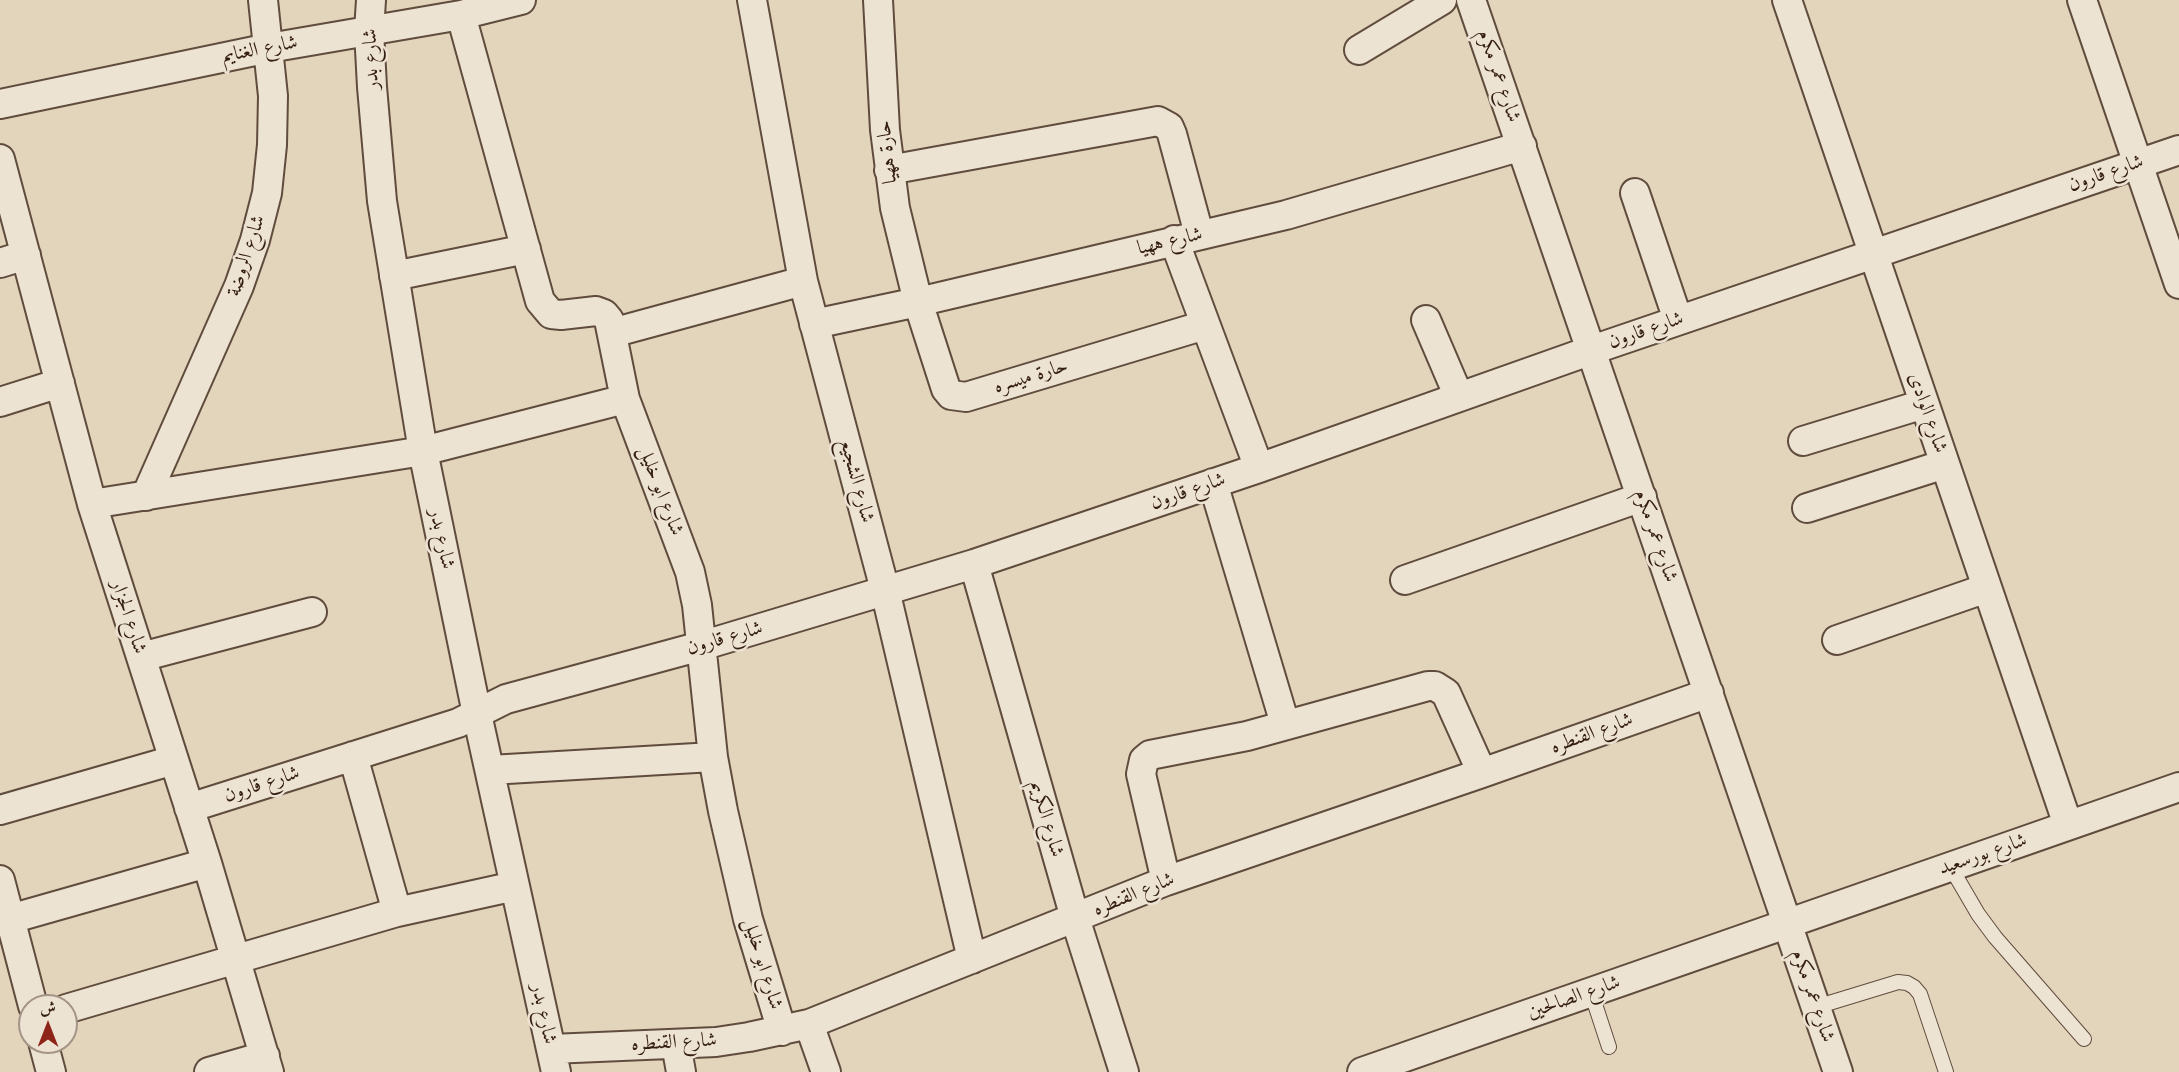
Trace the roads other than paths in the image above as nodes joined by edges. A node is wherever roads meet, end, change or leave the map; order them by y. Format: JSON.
{"nodes":[{"id":1,"x":263,"y":0,"type":"edge"},
{"id":2,"x":371,"y":0,"type":"edge"},
{"id":3,"x":521,"y":0,"type":"edge"},
{"id":4,"x":752,"y":0,"type":"edge"},
{"id":5,"x":878,"y":0,"type":"edge"},
{"id":6,"x":1442,"y":0,"type":"edge"},
{"id":7,"x":1471,"y":0,"type":"edge"},
{"id":8,"x":1787,"y":0,"type":"edge"},
{"id":9,"x":2082,"y":0,"type":"edge"},
{"id":10,"x":461,"y":15,"type":"junction"},
{"id":11,"x":369,"y":31,"type":"junction"},
{"id":12,"x":269,"y":48,"type":"junction"},
{"id":13,"x":1359,"y":50,"type":"dead end"},
{"id":14,"x":0,"y":104,"type":"edge"},
{"id":15,"x":1522,"y":146,"type":"junction"},
{"id":16,"x":2179,"y":150,"type":"edge"},
{"id":17,"x":2138,"y":163,"type":"junction"},
{"id":18,"x":1,"y":170,"type":"edge"},
{"id":19,"x":889,"y":170,"type":"junction"},
{"id":20,"x":1635,"y":193,"type":"dead end"},
{"id":21,"x":1186,"y":237,"type":"junction"},
{"id":22,"x":526,"y":249,"type":"junction"},
{"id":23,"x":1873,"y":254,"type":"junction"},
{"id":24,"x":13,"y":259,"type":"edge"},
{"id":25,"x":394,"y":276,"type":"junction"},
{"id":26,"x":803,"y":281,"type":"junction"},
{"id":27,"x":2179,"y":284,"type":"edge"},
{"id":28,"x":918,"y":302,"type":"junction"},
{"id":29,"x":1426,"y":320,"type":"dead end"},
{"id":30,"x":1678,"y":320,"type":"junction"},
{"id":31,"x":814,"y":324,"type":"junction"},
{"id":32,"x":1205,"y":325,"type":"junction"},
{"id":33,"x":612,"y":333,"type":"junction"},
{"id":34,"x":1592,"y":350,"type":"junction"},
{"id":35,"x":60,"y":383,"type":"junction"},
{"id":36,"x":1459,"y":397,"type":"junction"},
{"id":37,"x":626,"y":399,"type":"junction"},
{"id":38,"x":0,"y":402,"type":"edge"},
{"id":39,"x":1924,"y":404,"type":"junction"},
{"id":40,"x":1803,"y":441,"type":"dead end"},
{"id":41,"x":423,"y":451,"type":"junction"},
{"id":42,"x":1945,"y":464,"type":"junction"},
{"id":43,"x":1258,"y":468,"type":"junction"},
{"id":44,"x":1213,"y":483,"type":"junction"},
{"id":45,"x":146,"y":495,"type":"junction"},
{"id":46,"x":1642,"y":497,"type":"junction"},
{"id":47,"x":92,"y":504,"type":"junction"},
{"id":48,"x":1807,"y":508,"type":"dead end"},
{"id":49,"x":974,"y":564,"type":"junction"},
{"id":50,"x":1405,"y":580,"type":"dead end"},
{"id":51,"x":1987,"y":588,"type":"junction"},
{"id":52,"x":885,"y":590,"type":"junction"},
{"id":53,"x":312,"y":612,"type":"dead end"},
{"id":54,"x":1837,"y":640,"type":"dead end"},
{"id":55,"x":701,"y":646,"type":"junction"},
{"id":56,"x":141,"y":657,"type":"junction"},
{"id":57,"x":1709,"y":693,"type":"junction"},
{"id":58,"x":477,"y":714,"type":"junction"},
{"id":59,"x":1285,"y":724,"type":"junction"},
{"id":60,"x":353,"y":756,"type":"junction"},
{"id":61,"x":713,"y":757,"type":"junction"},
{"id":62,"x":174,"y":760,"type":"junction"},
{"id":63,"x":490,"y":770,"type":"junction"},
{"id":64,"x":1482,"y":773,"type":"junction"},
{"id":65,"x":2179,"y":787,"type":"edge"},
{"id":66,"x":189,"y":808,"type":"junction"},
{"id":67,"x":0,"y":810,"type":"edge"},
{"id":68,"x":2068,"y":825,"type":"junction"},
{"id":69,"x":207,"y":863,"type":"junction"},
{"id":70,"x":1950,"y":867,"type":"junction"},
{"id":71,"x":0,"y":879,"type":"edge"},
{"id":72,"x":1166,"y":881,"type":"junction"},
{"id":73,"x":515,"y":886,"type":"junction"},
{"id":74,"x":397,"y":912,"type":"junction"},
{"id":75,"x":1075,"y":918,"type":"junction"},
{"id":76,"x":1787,"y":924,"type":"junction"},
{"id":77,"x":9,"y":936,"type":"edge"},
{"id":78,"x":972,"y":959,"type":"junction"},
{"id":79,"x":235,"y":960,"type":"junction"},
{"id":80,"x":1591,"y":992,"type":"junction"},
{"id":81,"x":29,"y":994,"type":"edge"},
{"id":82,"x":78,"y":1006,"type":"edge"},
{"id":83,"x":1816,"y":1007,"type":"junction"},
{"id":84,"x":809,"y":1024,"type":"junction"},
{"id":85,"x":782,"y":1030,"type":"junction"},
{"id":86,"x":2084,"y":1039,"type":"dead end"},
{"id":87,"x":676,"y":1044,"type":"junction"},
{"id":88,"x":1609,"y":1047,"type":"dead end"},
{"id":89,"x":46,"y":1054,"type":"edge"},
{"id":90,"x":553,"y":1060,"type":"edge"},
{"id":91,"x":267,"y":1064,"type":"edge"},
{"id":92,"x":51,"y":1072,"type":"edge"},
{"id":93,"x":209,"y":1072,"type":"edge"},
{"id":94,"x":681,"y":1072,"type":"edge"},
{"id":95,"x":826,"y":1072,"type":"edge"},
{"id":96,"x":1124,"y":1072,"type":"edge"},
{"id":97,"x":1362,"y":1072,"type":"edge"},
{"id":98,"x":1838,"y":1072,"type":"edge"},
{"id":99,"x":1946,"y":1072,"type":"edge"}],
"edges":[{"from":1,"to":12,"type":"street","name":"شارع الروضة"},
{"from":2,"to":11,"type":"street","name":"شارع بدر"},
{"from":3,"to":10,"type":"street","name":"شارع الغنايم"},
{"from":4,"to":26,"type":"street","name":"شارع الشجيع"},
{"from":5,"to":19,"type":"street","name":"حارة ههيا"},
{"from":6,"to":13,"type":"street"},
{"from":7,"to":15,"type":"street","name":"شارع عمر مكرم"},
{"from":8,"to":23,"type":"street","name":"شارع الوادى"},
{"from":9,"to":17,"type":"street"},
{"from":10,"to":11,"type":"street","name":"شارع الغنايم"},
{"from":10,"to":22,"type":"street","name":"شارع ابو خليل"},
{"from":11,"to":12,"type":"street","name":"شارع الغنايم"},
{"from":11,"to":25,"type":"street","name":"شارع بدر"},
{"from":12,"to":14,"type":"street","name":"شارع الغنايم"},
{"from":12,"to":45,"type":"street","name":"شارع الروضة"},
{"from":15,"to":21,"type":"street","name":"شارع ههيا"},
{"from":15,"to":34,"type":"street","name":"شارع عمر مكرم"},
{"from":16,"to":17,"type":"street","name":"شارع قارون"},
{"from":17,"to":23,"type":"street","name":"شارع قارون"},
{"from":17,"to":27,"type":"street"},
{"from":18,"to":24,"type":"street","name":"شارع الجزار"},
{"from":19,"to":21,"type":"street"},
{"from":19,"to":28,"type":"street","name":"حارة ههيا"},
{"from":20,"to":30,"type":"street"},
{"from":21,"to":28,"type":"street","name":"شارع ههيا"},
{"from":21,"to":32,"type":"street"},
{"from":22,"to":25,"type":"street"},
{"from":22,"to":33,"type":"street","name":"شارع ابو خليل"},
{"from":23,"to":30,"type":"street","name":"شارع قارون"},
{"from":23,"to":39,"type":"street","name":"شارع الوادى"},
{"from":24,"to":35,"type":"street","name":"شارع الجزار"},
{"from":25,"to":41,"type":"street","name":"شارع بدر"},
{"from":26,"to":31,"type":"street","name":"شارع الشجيع"},
{"from":26,"to":33,"type":"street"},
{"from":28,"to":31,"type":"street","name":"شارع ههيا"},
{"from":28,"to":32,"type":"street","name":"حارة ميسره"},
{"from":29,"to":36,"type":"street"},
{"from":30,"to":34,"type":"street","name":"شارع قارون"},
{"from":31,"to":52,"type":"street","name":"شارع الشجيع"},
{"from":32,"to":43,"type":"street"},
{"from":33,"to":37,"type":"street","name":"شارع ابو خليل"},
{"from":34,"to":36,"type":"street","name":"شارع قارون"},
{"from":34,"to":46,"type":"street","name":"شارع عمر مكرم"},
{"from":35,"to":38,"type":"street"},
{"from":35,"to":47,"type":"street","name":"شارع الجزار"},
{"from":36,"to":43,"type":"street","name":"شارع قارون"},
{"from":37,"to":41,"type":"street"},
{"from":37,"to":55,"type":"street","name":"شارع ابو خليل"},
{"from":39,"to":40,"type":"street"},
{"from":39,"to":42,"type":"street","name":"شارع الوادى"},
{"from":41,"to":45,"type":"street"},
{"from":41,"to":58,"type":"street","name":"شارع بدر"},
{"from":42,"to":48,"type":"street"},
{"from":42,"to":51,"type":"street","name":"شارع الوادى"},
{"from":43,"to":44,"type":"street","name":"شارع قارون"},
{"from":44,"to":49,"type":"street","name":"شارع قارون"},
{"from":44,"to":59,"type":"street"},
{"from":45,"to":47,"type":"street"},
{"from":46,"to":50,"type":"street"},
{"from":46,"to":57,"type":"street","name":"شارع عمر مكرم"},
{"from":47,"to":56,"type":"street","name":"شارع الجزار"},
{"from":49,"to":52,"type":"street","name":"شارع قارون"},
{"from":49,"to":75,"type":"street","name":"شارع الكريم"},
{"from":51,"to":54,"type":"street"},
{"from":51,"to":68,"type":"street","name":"شارع الوادى"},
{"from":52,"to":55,"type":"street","name":"شارع قارون"},
{"from":52,"to":78,"type":"street","name":"شارع الشجيع"},
{"from":53,"to":56,"type":"street"},
{"from":55,"to":58,"type":"street","name":"شارع قارون"},
{"from":55,"to":61,"type":"street","name":"شارع ابو خليل"},
{"from":56,"to":62,"type":"street","name":"شارع الجزار"},
{"from":57,"to":64,"type":"street","name":"شارع القنطره"},
{"from":57,"to":76,"type":"street","name":"شارع عمر مكرم"},
{"from":58,"to":60,"type":"street","name":"شارع قارون"},
{"from":58,"to":63,"type":"street","name":"شارع بدر"},
{"from":59,"to":64,"type":"street"},
{"from":59,"to":72,"type":"street"},
{"from":60,"to":66,"type":"street","name":"شارع قارون"},
{"from":60,"to":74,"type":"street"},
{"from":61,"to":63,"type":"street"},
{"from":61,"to":85,"type":"street","name":"شارع ابو خليل"},
{"from":62,"to":66,"type":"street","name":"شارع الجزار"},
{"from":62,"to":67,"type":"street"},
{"from":63,"to":73,"type":"street","name":"شارع بدر"},
{"from":64,"to":72,"type":"street","name":"شارع القنطره"},
{"from":65,"to":68,"type":"street","name":"شارع بورسعيد"},
{"from":66,"to":69,"type":"street","name":"شارع الجزار"},
{"from":68,"to":70,"type":"street","name":"شارع بورسعيد"},
{"from":69,"to":77,"type":"street"},
{"from":69,"to":79,"type":"street","name":"شارع الجزار"},
{"from":70,"to":76,"type":"street","name":"شارع بورسعيد"},
{"from":70,"to":86,"type":"lane"},
{"from":71,"to":77,"type":"street"},
{"from":72,"to":75,"type":"street","name":"شارع القنطره"},
{"from":73,"to":74,"type":"street"},
{"from":73,"to":90,"type":"street","name":"شارع بدر"},
{"from":74,"to":79,"type":"street"},
{"from":75,"to":78,"type":"street","name":"شارع القنطره"},
{"from":75,"to":96,"type":"street","name":"شارع الكريم"},
{"from":76,"to":80,"type":"street","name":"شارع الصالحين"},
{"from":76,"to":83,"type":"street","name":"شارع عمر مكرم"},
{"from":77,"to":81,"type":"street"},
{"from":78,"to":84,"type":"street","name":"شارع القنطره"},
{"from":79,"to":82,"type":"street"},
{"from":79,"to":91,"type":"street","name":"شارع الجزار"},
{"from":80,"to":88,"type":"lane"},
{"from":80,"to":97,"type":"street","name":"شارع الصالحين"},
{"from":83,"to":98,"type":"street","name":"شارع عمر مكرم"},
{"from":83,"to":99,"type":"lane"},
{"from":84,"to":85,"type":"street","name":"شارع القنطره"},
{"from":84,"to":95,"type":"street"},
{"from":85,"to":87,"type":"street","name":"شارع القنطره"},
{"from":87,"to":90,"type":"street","name":"شارع القنطره"},
{"from":87,"to":94,"type":"street"},
{"from":89,"to":92,"type":"street"},
{"from":91,"to":93,"type":"street"}]}
